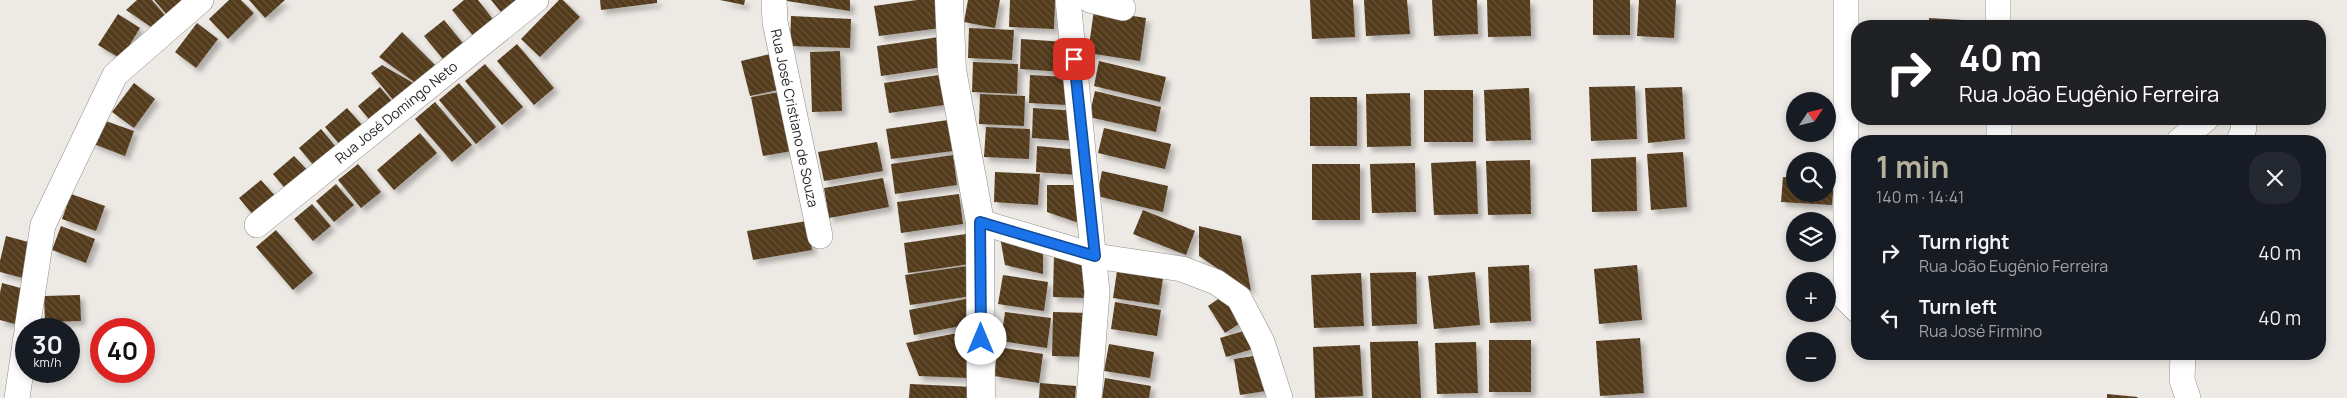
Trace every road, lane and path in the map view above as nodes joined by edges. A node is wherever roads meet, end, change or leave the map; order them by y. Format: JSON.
{"nodes":[{"id":1,"x":201,"y":0,"type":"edge"},
{"id":2,"x":536,"y":0,"type":"edge"},
{"id":3,"x":774,"y":0,"type":"edge"},
{"id":4,"x":949,"y":0,"type":"edge"},
{"id":5,"x":1068,"y":0,"type":"edge"},
{"id":6,"x":1090,"y":0,"type":"edge"},
{"id":7,"x":1846,"y":0,"type":"edge"},
{"id":8,"x":1998,"y":0,"type":"edge"},
{"id":9,"x":1123,"y":8,"type":"dead end"},
{"id":10,"x":1998,"y":20,"type":"edge"},
{"id":11,"x":2199,"y":125,"type":"edge"},
{"id":12,"x":2186,"y":135,"type":"edge"},
{"id":13,"x":980,"y":222,"type":"junction"},
{"id":14,"x":257,"y":225,"type":"dead end"},
{"id":15,"x":820,"y":236,"type":"dead end"},
{"id":16,"x":1095,"y":256,"type":"junction"},
{"id":17,"x":1851,"y":304,"type":"edge"},
{"id":18,"x":30,"y":318,"type":"edge"},
{"id":19,"x":2183,"y":360,"type":"edge"},
{"id":20,"x":19,"y":383,"type":"edge"},
{"id":21,"x":17,"y":398,"type":"edge"},
{"id":22,"x":981,"y":398,"type":"edge"},
{"id":23,"x":1089,"y":398,"type":"edge"},
{"id":24,"x":1280,"y":398,"type":"edge"},
{"id":25,"x":2188,"y":398,"type":"edge"}],
"edges":[{"from":1,"to":18,"type":"street"},
{"from":2,"to":14,"type":"street","name":"Rua José Domingo Neto"},
{"from":3,"to":15,"type":"street","name":"Rua José Cristiano de Souza"},
{"from":4,"to":13,"type":"street"},
{"from":5,"to":16,"type":"street"},
{"from":6,"to":9,"type":"street"},
{"from":7,"to":17,"type":"street"},
{"from":8,"to":10,"type":"street"},
{"from":11,"to":12,"type":"street"},
{"from":13,"to":16,"type":"street"},
{"from":13,"to":22,"type":"street"},
{"from":16,"to":23,"type":"street"},
{"from":16,"to":24,"type":"street"},
{"from":19,"to":25,"type":"street"},
{"from":20,"to":21,"type":"street"}]}
